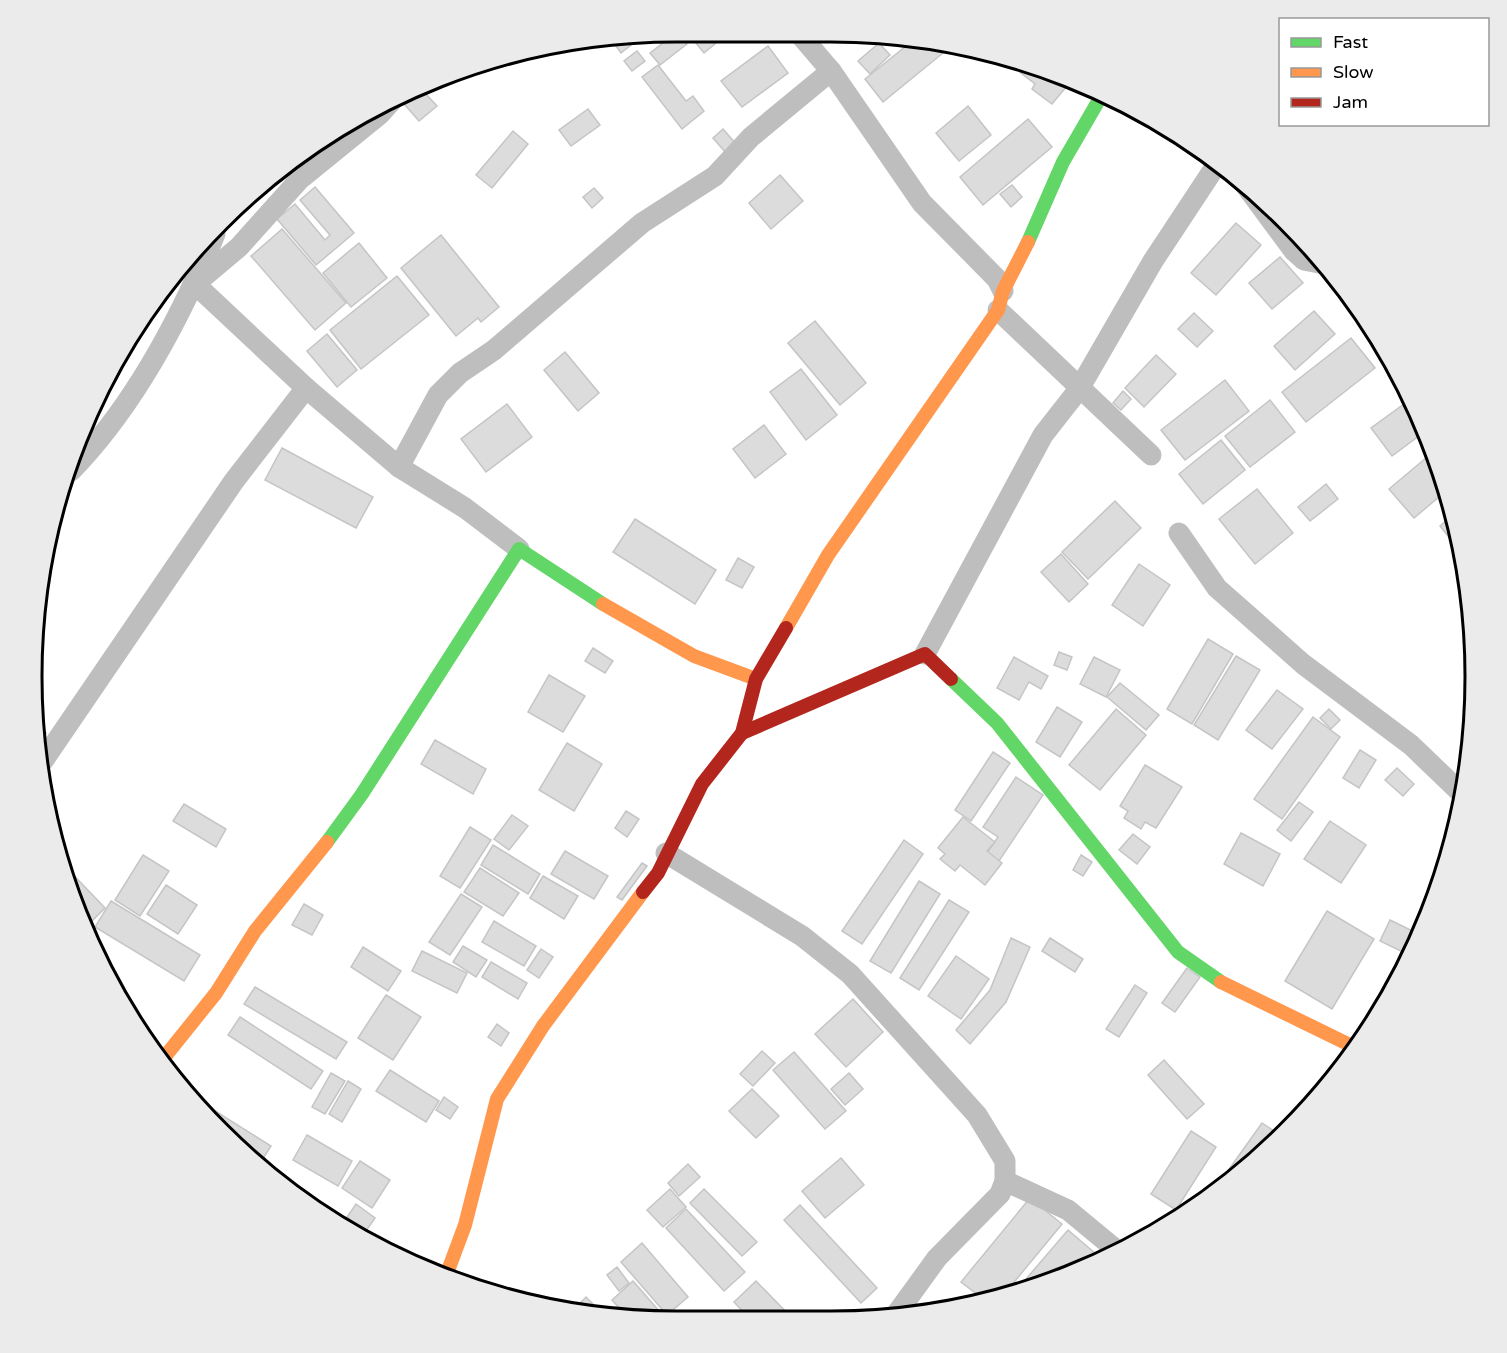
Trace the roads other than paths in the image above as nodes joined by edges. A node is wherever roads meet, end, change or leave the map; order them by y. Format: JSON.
{"nodes":[{"id":1,"x":806,"y":42,"type":"edge"},
{"id":2,"x":831,"y":71,"type":"junction"},
{"id":3,"x":1098,"y":101,"type":"edge"},
{"id":4,"x":374,"y":119,"type":"edge"},
{"id":5,"x":1213,"y":170,"type":"edge"},
{"id":6,"x":1272,"y":221,"type":"edge"},
{"id":7,"x":210,"y":247,"type":"edge"},
{"id":8,"x":1311,"y":261,"type":"edge"},
{"id":9,"x":195,"y":284,"type":"junction"},
{"id":10,"x":1000,"y":301,"type":"junction"},
{"id":11,"x":306,"y":388,"type":"junction"},
{"id":12,"x":1079,"y":389,"type":"junction"},
{"id":13,"x":1150,"y":455,"type":"dead end"},
{"id":14,"x":80,"y":462,"type":"edge"},
{"id":15,"x":399,"y":467,"type":"junction"},
{"id":16,"x":1179,"y":532,"type":"dead end"},
{"id":17,"x":519,"y":549,"type":"junction"},
{"id":18,"x":926,"y":654,"type":"junction"},
{"id":19,"x":756,"y":679,"type":"junction"},
{"id":20,"x":742,"y":733,"type":"junction"},
{"id":21,"x":47,"y":756,"type":"edge"},
{"id":22,"x":1455,"y":787,"type":"edge"},
{"id":23,"x":666,"y":853,"type":"junction"},
{"id":24,"x":1348,"y":1044,"type":"edge"},
{"id":25,"x":167,"y":1054,"type":"edge"},
{"id":26,"x":1005,"y":1181,"type":"junction"},
{"id":27,"x":1111,"y":1246,"type":"edge"},
{"id":28,"x":449,"y":1268,"type":"edge"},
{"id":29,"x":902,"y":1307,"type":"edge"}],
"edges":[{"from":1,"to":2,"type":"street"},
{"from":2,"to":10,"type":"street"},
{"from":2,"to":15,"type":"street"},
{"from":3,"to":10,"type":"street"},
{"from":4,"to":9,"type":"street"},
{"from":5,"to":12,"type":"street"},
{"from":6,"to":8,"type":"street"},
{"from":7,"to":9,"type":"street"},
{"from":9,"to":11,"type":"street"},
{"from":9,"to":14,"type":"street"},
{"from":10,"to":12,"type":"street"},
{"from":10,"to":19,"type":"street"},
{"from":11,"to":15,"type":"street"},
{"from":11,"to":21,"type":"street"},
{"from":12,"to":13,"type":"street"},
{"from":12,"to":18,"type":"street"},
{"from":15,"to":17,"type":"street"},
{"from":16,"to":22,"type":"street"},
{"from":17,"to":19,"type":"street"},
{"from":17,"to":25,"type":"street"},
{"from":18,"to":20,"type":"street"},
{"from":18,"to":24,"type":"street"},
{"from":19,"to":20,"type":"street"},
{"from":20,"to":23,"type":"street"},
{"from":23,"to":26,"type":"street"},
{"from":23,"to":28,"type":"street"},
{"from":26,"to":27,"type":"street"},
{"from":26,"to":29,"type":"street"}]}
